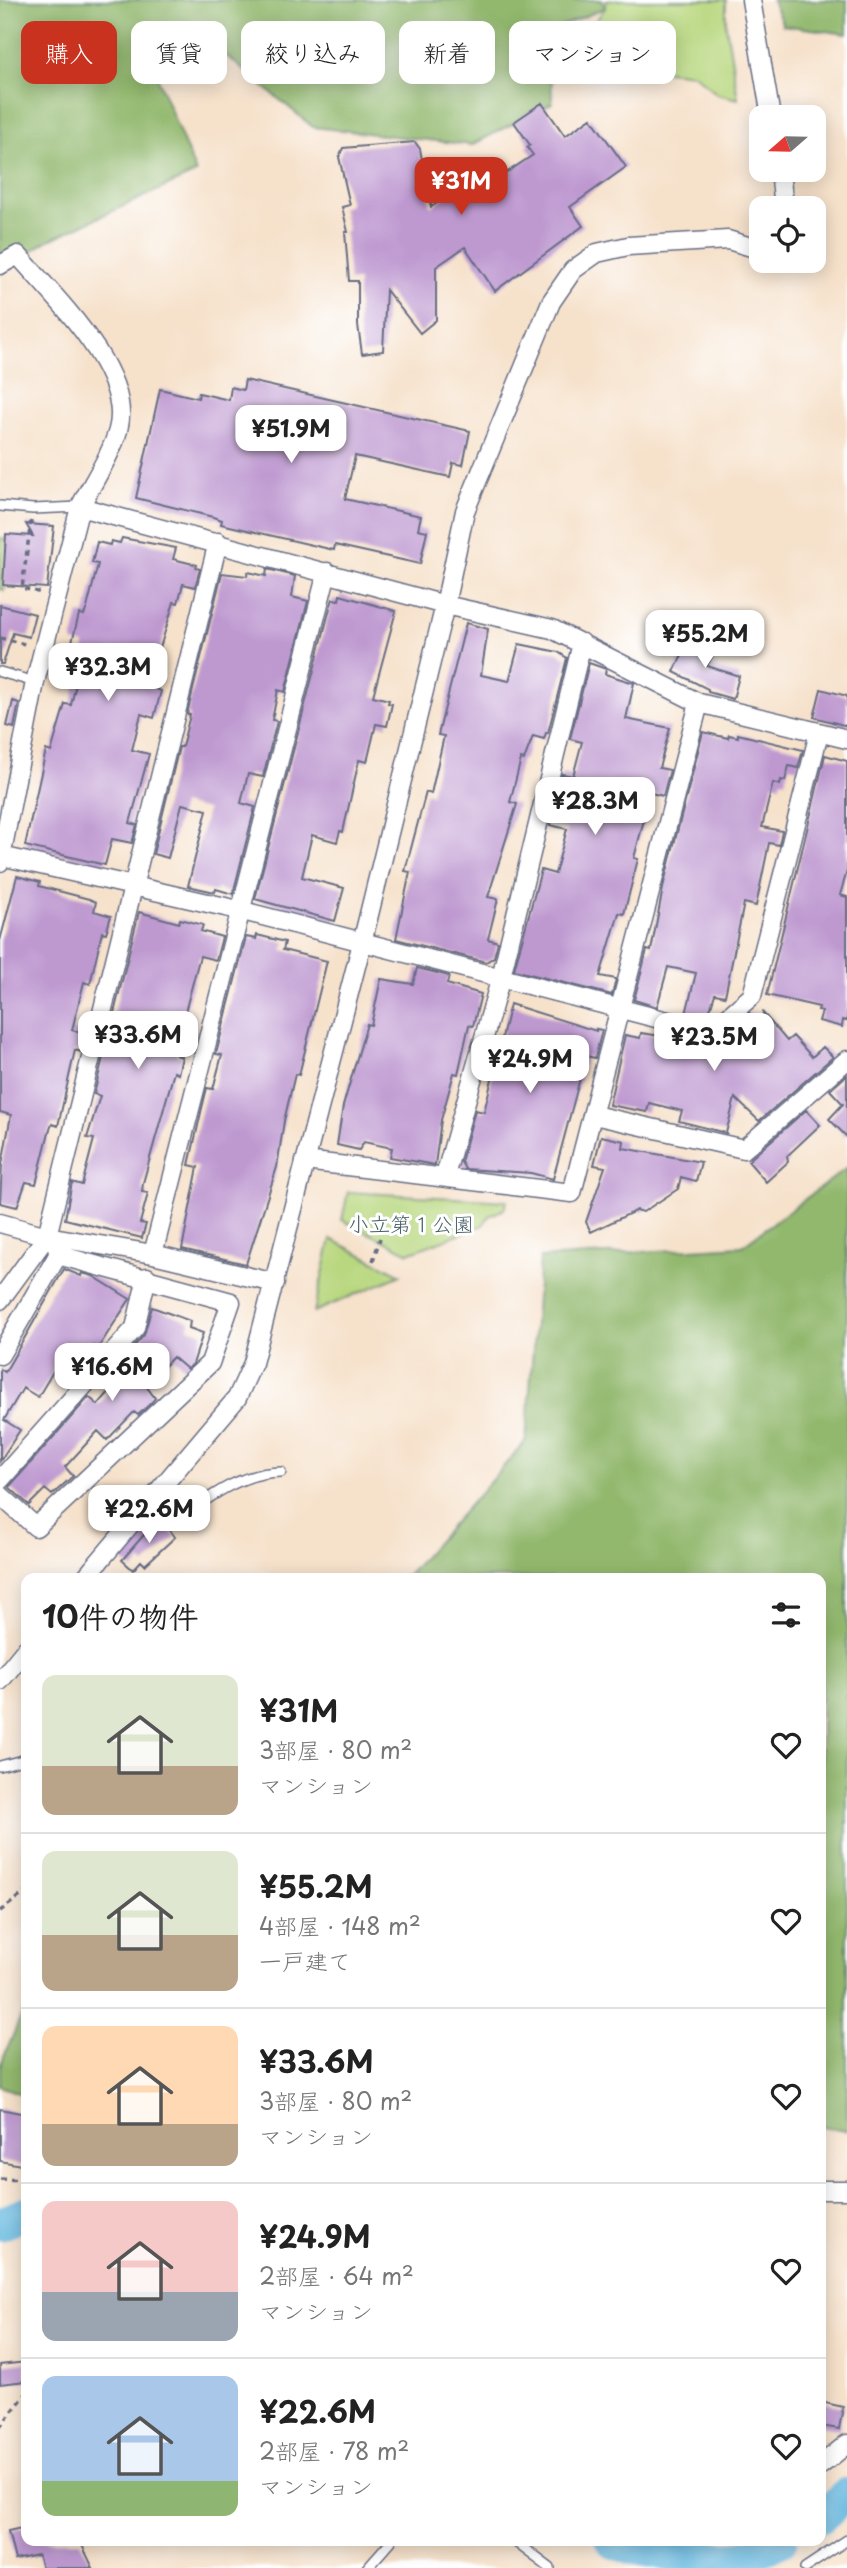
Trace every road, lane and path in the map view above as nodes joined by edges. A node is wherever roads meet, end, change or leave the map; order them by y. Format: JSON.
{"nodes":[{"id":1,"x":751,"y":0,"type":"edge"},
{"id":2,"x":769,"y":105,"type":"edge"},
{"id":3,"x":749,"y":246,"type":"edge"},
{"id":4,"x":0,"y":265,"type":"edge"},
{"id":5,"x":0,"y":506,"type":"edge"},
{"id":6,"x":80,"y":507,"type":"junction"},
{"id":7,"x":33,"y":509,"type":"junction"},
{"id":8,"x":218,"y":542,"type":"junction"},
{"id":9,"x":327,"y":572,"type":"junction"},
{"id":10,"x":43,"y":594,"type":"dead end"},
{"id":11,"x":445,"y":605,"type":"junction"},
{"id":12,"x":0,"y":638,"type":"edge"},
{"id":13,"x":582,"y":643,"type":"junction"},
{"id":14,"x":37,"y":647,"type":"dead end"},
{"id":15,"x":0,"y":672,"type":"edge"},
{"id":16,"x":35,"y":682,"type":"junction"},
{"id":17,"x":699,"y":703,"type":"junction"},
{"id":18,"x":819,"y":733,"type":"junction"},
{"id":19,"x":847,"y":739,"type":"edge"},
{"id":20,"x":0,"y":858,"type":"edge"},
{"id":21,"x":133,"y":888,"type":"junction"},
{"id":22,"x":243,"y":911,"type":"junction"},
{"id":23,"x":362,"y":943,"type":"junction"},
{"id":24,"x":501,"y":977,"type":"junction"},
{"id":25,"x":620,"y":1009,"type":"junction"},
{"id":26,"x":847,"y":1060,"type":"edge"},
{"id":27,"x":594,"y":1115,"type":"junction"},
{"id":28,"x":305,"y":1161,"type":"junction"},
{"id":29,"x":445,"y":1176,"type":"junction"},
{"id":30,"x":0,"y":1223,"type":"edge"},
{"id":31,"x":380,"y":1238,"type":"dead end"},
{"id":32,"x":54,"y":1242,"type":"junction"},
{"id":33,"x":153,"y":1254,"type":"junction"},
{"id":34,"x":373,"y":1261,"type":"dead end"},
{"id":35,"x":147,"y":1278,"type":"junction"},
{"id":36,"x":275,"y":1283,"type":"junction"},
{"id":37,"x":0,"y":1300,"type":"edge"},
{"id":38,"x":0,"y":1355,"type":"edge"},
{"id":39,"x":281,"y":1472,"type":"dead end"},
{"id":40,"x":0,"y":1480,"type":"edge"},
{"id":41,"x":157,"y":1493,"type":"junction"},
{"id":42,"x":0,"y":1495,"type":"edge"},
{"id":43,"x":89,"y":1573,"type":"edge"},
{"id":44,"x":21,"y":1655,"type":"edge"},
{"id":45,"x":0,"y":1681,"type":"edge"},
{"id":46,"x":21,"y":1760,"type":"edge"},
{"id":47,"x":0,"y":1766,"type":"edge"},
{"id":48,"x":21,"y":1896,"type":"edge"},
{"id":49,"x":0,"y":1911,"type":"edge"},
{"id":50,"x":0,"y":2179,"type":"edge"},
{"id":51,"x":21,"y":2180,"type":"edge"},
{"id":52,"x":826,"y":2190,"type":"edge"},
{"id":53,"x":847,"y":2190,"type":"edge"},
{"id":54,"x":21,"y":2400,"type":"edge"},
{"id":55,"x":0,"y":2427,"type":"edge"},
{"id":56,"x":846,"y":2447,"type":"edge"},
{"id":57,"x":826,"y":2461,"type":"edge"},
{"id":58,"x":847,"y":2540,"type":"edge"},
{"id":59,"x":387,"y":2546,"type":"edge"},
{"id":60,"x":521,"y":2546,"type":"edge"},
{"id":61,"x":367,"y":2568,"type":"edge"},
{"id":62,"x":550,"y":2568,"type":"edge"},
{"id":63,"x":805,"y":2568,"type":"edge"}],
"edges":[{"from":1,"to":2,"type":"street"},
{"from":3,"to":11,"type":"street"},
{"from":4,"to":6,"type":"street"},
{"from":5,"to":7,"type":"lane"},
{"from":6,"to":7,"type":"lane"},
{"from":6,"to":8,"type":"street"},
{"from":6,"to":16,"type":"street"},
{"from":7,"to":10,"type":"path"},
{"from":8,"to":9,"type":"street"},
{"from":8,"to":21,"type":"street"},
{"from":9,"to":11,"type":"street"},
{"from":9,"to":22,"type":"street"},
{"from":11,"to":13,"type":"street"},
{"from":11,"to":23,"type":"street"},
{"from":12,"to":14,"type":"path"},
{"from":13,"to":17,"type":"street"},
{"from":13,"to":24,"type":"street"},
{"from":15,"to":16,"type":"lane"},
{"from":16,"to":20,"type":"street"},
{"from":17,"to":18,"type":"street"},
{"from":17,"to":25,"type":"street"},
{"from":18,"to":19,"type":"street"},
{"from":18,"to":25,"type":"street"},
{"from":20,"to":21,"type":"street"},
{"from":21,"to":22,"type":"street"},
{"from":21,"to":32,"type":"street"},
{"from":22,"to":23,"type":"street"},
{"from":22,"to":33,"type":"street"},
{"from":23,"to":24,"type":"street"},
{"from":23,"to":28,"type":"street"},
{"from":24,"to":25,"type":"street"},
{"from":24,"to":29,"type":"street"},
{"from":25,"to":27,"type":"street"},
{"from":26,"to":27,"type":"street"},
{"from":27,"to":29,"type":"street"},
{"from":28,"to":29,"type":"street"},
{"from":28,"to":36,"type":"street"},
{"from":30,"to":32,"type":"street"},
{"from":31,"to":34,"type":"path"},
{"from":32,"to":33,"type":"street"},
{"from":32,"to":35,"type":"street"},
{"from":32,"to":37,"type":"street"},
{"from":32,"to":38,"type":"street"},
{"from":33,"to":36,"type":"street"},
{"from":35,"to":40,"type":"street"},
{"from":35,"to":42,"type":"street"},
{"from":36,"to":41,"type":"street"},
{"from":39,"to":41,"type":"lane"},
{"from":41,"to":43,"type":"street"},
{"from":44,"to":45,"type":"street"},
{"from":46,"to":47,"type":"lane"},
{"from":48,"to":49,"type":"path"},
{"from":50,"to":51,"type":"path"},
{"from":52,"to":53,"type":"street"},
{"from":54,"to":55,"type":"path"},
{"from":56,"to":57,"type":"street"},
{"from":58,"to":63,"type":"lane"},
{"from":59,"to":61,"type":"lane"},
{"from":60,"to":62,"type":"lane"}]}
